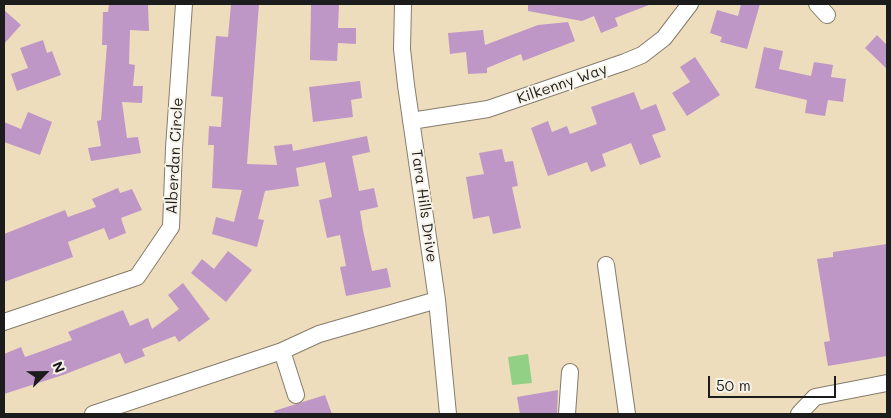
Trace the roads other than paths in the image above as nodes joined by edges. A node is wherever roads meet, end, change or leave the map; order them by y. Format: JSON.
{"nodes":[{"id":1,"x":184,"y":4,"type":"edge"},
{"id":2,"x":403,"y":4,"type":"edge"},
{"id":3,"x":690,"y":4,"type":"edge"},
{"id":4,"x":411,"y":121,"type":"junction"},
{"id":5,"x":606,"y":265,"type":"dead end"},
{"id":6,"x":437,"y":300,"type":"junction"},
{"id":7,"x":4,"y":322,"type":"edge"},
{"id":8,"x":282,"y":351,"type":"junction"},
{"id":9,"x":570,"y":372,"type":"dead end"},
{"id":10,"x":887,"y":383,"type":"edge"},
{"id":11,"x":296,"y":395,"type":"dead end"},
{"id":12,"x":449,"y":412,"type":"edge"},
{"id":13,"x":93,"y":414,"type":"edge"},
{"id":14,"x":567,"y":414,"type":"edge"},
{"id":15,"x":627,"y":414,"type":"edge"},
{"id":16,"x":799,"y":414,"type":"edge"}],
"edges":[{"from":1,"to":7,"type":"street","name":"Alberdan Circle"},
{"from":2,"to":4,"type":"street","name":"Tara Hills Drive"},
{"from":3,"to":4,"type":"street","name":"Kilkenny Way"},
{"from":4,"to":6,"type":"street","name":"Tara Hills Drive"},
{"from":5,"to":15,"type":"street"},
{"from":6,"to":8,"type":"street"},
{"from":6,"to":12,"type":"street","name":"Tara Hills Drive"},
{"from":8,"to":11,"type":"street"},
{"from":8,"to":13,"type":"street"},
{"from":9,"to":14,"type":"street"},
{"from":10,"to":16,"type":"street"}]}
